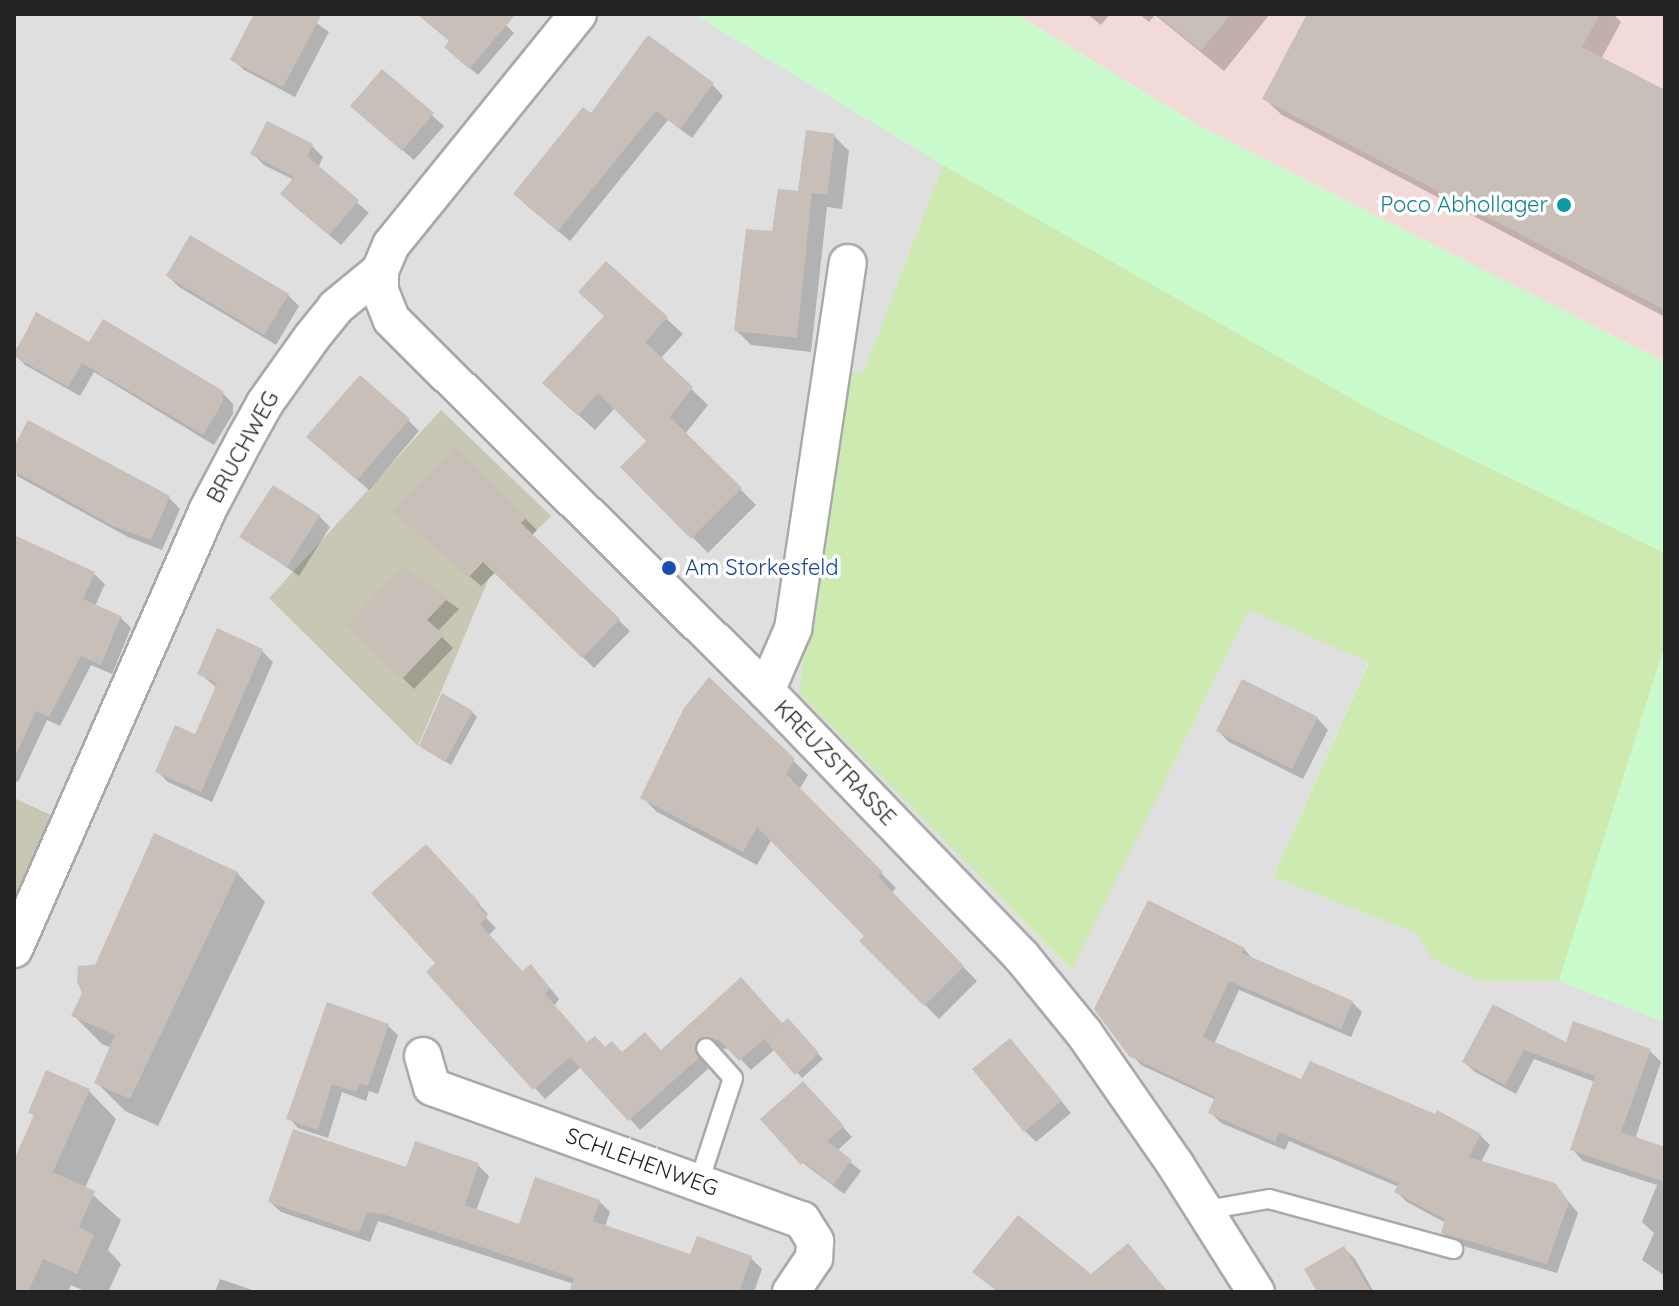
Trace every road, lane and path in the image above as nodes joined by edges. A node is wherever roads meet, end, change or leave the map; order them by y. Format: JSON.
{"nodes":[{"id":1,"x":578,"y":14,"type":"edge"},
{"id":2,"x":848,"y":263,"type":"dead end"},
{"id":3,"x":380,"y":271,"type":"junction"},
{"id":4,"x":766,"y":691,"type":"junction"},
{"id":5,"x":14,"y":949,"type":"edge"},
{"id":6,"x":706,"y":1048,"type":"dead end"},
{"id":7,"x":423,"y":1056,"type":"dead end"},
{"id":8,"x":699,"y":1182,"type":"junction"},
{"id":9,"x":1206,"y":1210,"type":"junction"},
{"id":10,"x":1453,"y":1249,"type":"dead end"},
{"id":11,"x":791,"y":1292,"type":"edge"},
{"id":12,"x":1256,"y":1292,"type":"edge"}],
"edges":[{"from":1,"to":3,"type":"street","name":"BRUCHWEG"},
{"from":2,"to":4,"type":"street"},
{"from":3,"to":4,"type":"street","name":"KREUZSTRASSE"},
{"from":3,"to":5,"type":"street","name":"BRUCHWEG"},
{"from":4,"to":9,"type":"street","name":"KREUZSTRASSE"},
{"from":6,"to":8,"type":"lane"},
{"from":7,"to":8,"type":"street","name":"SCHLEHENWEG"},
{"from":8,"to":11,"type":"street","name":"SCHLEHENWEG"},
{"from":9,"to":10,"type":"lane"},
{"from":9,"to":12,"type":"street","name":"KREUZSTRASSE"}]}
